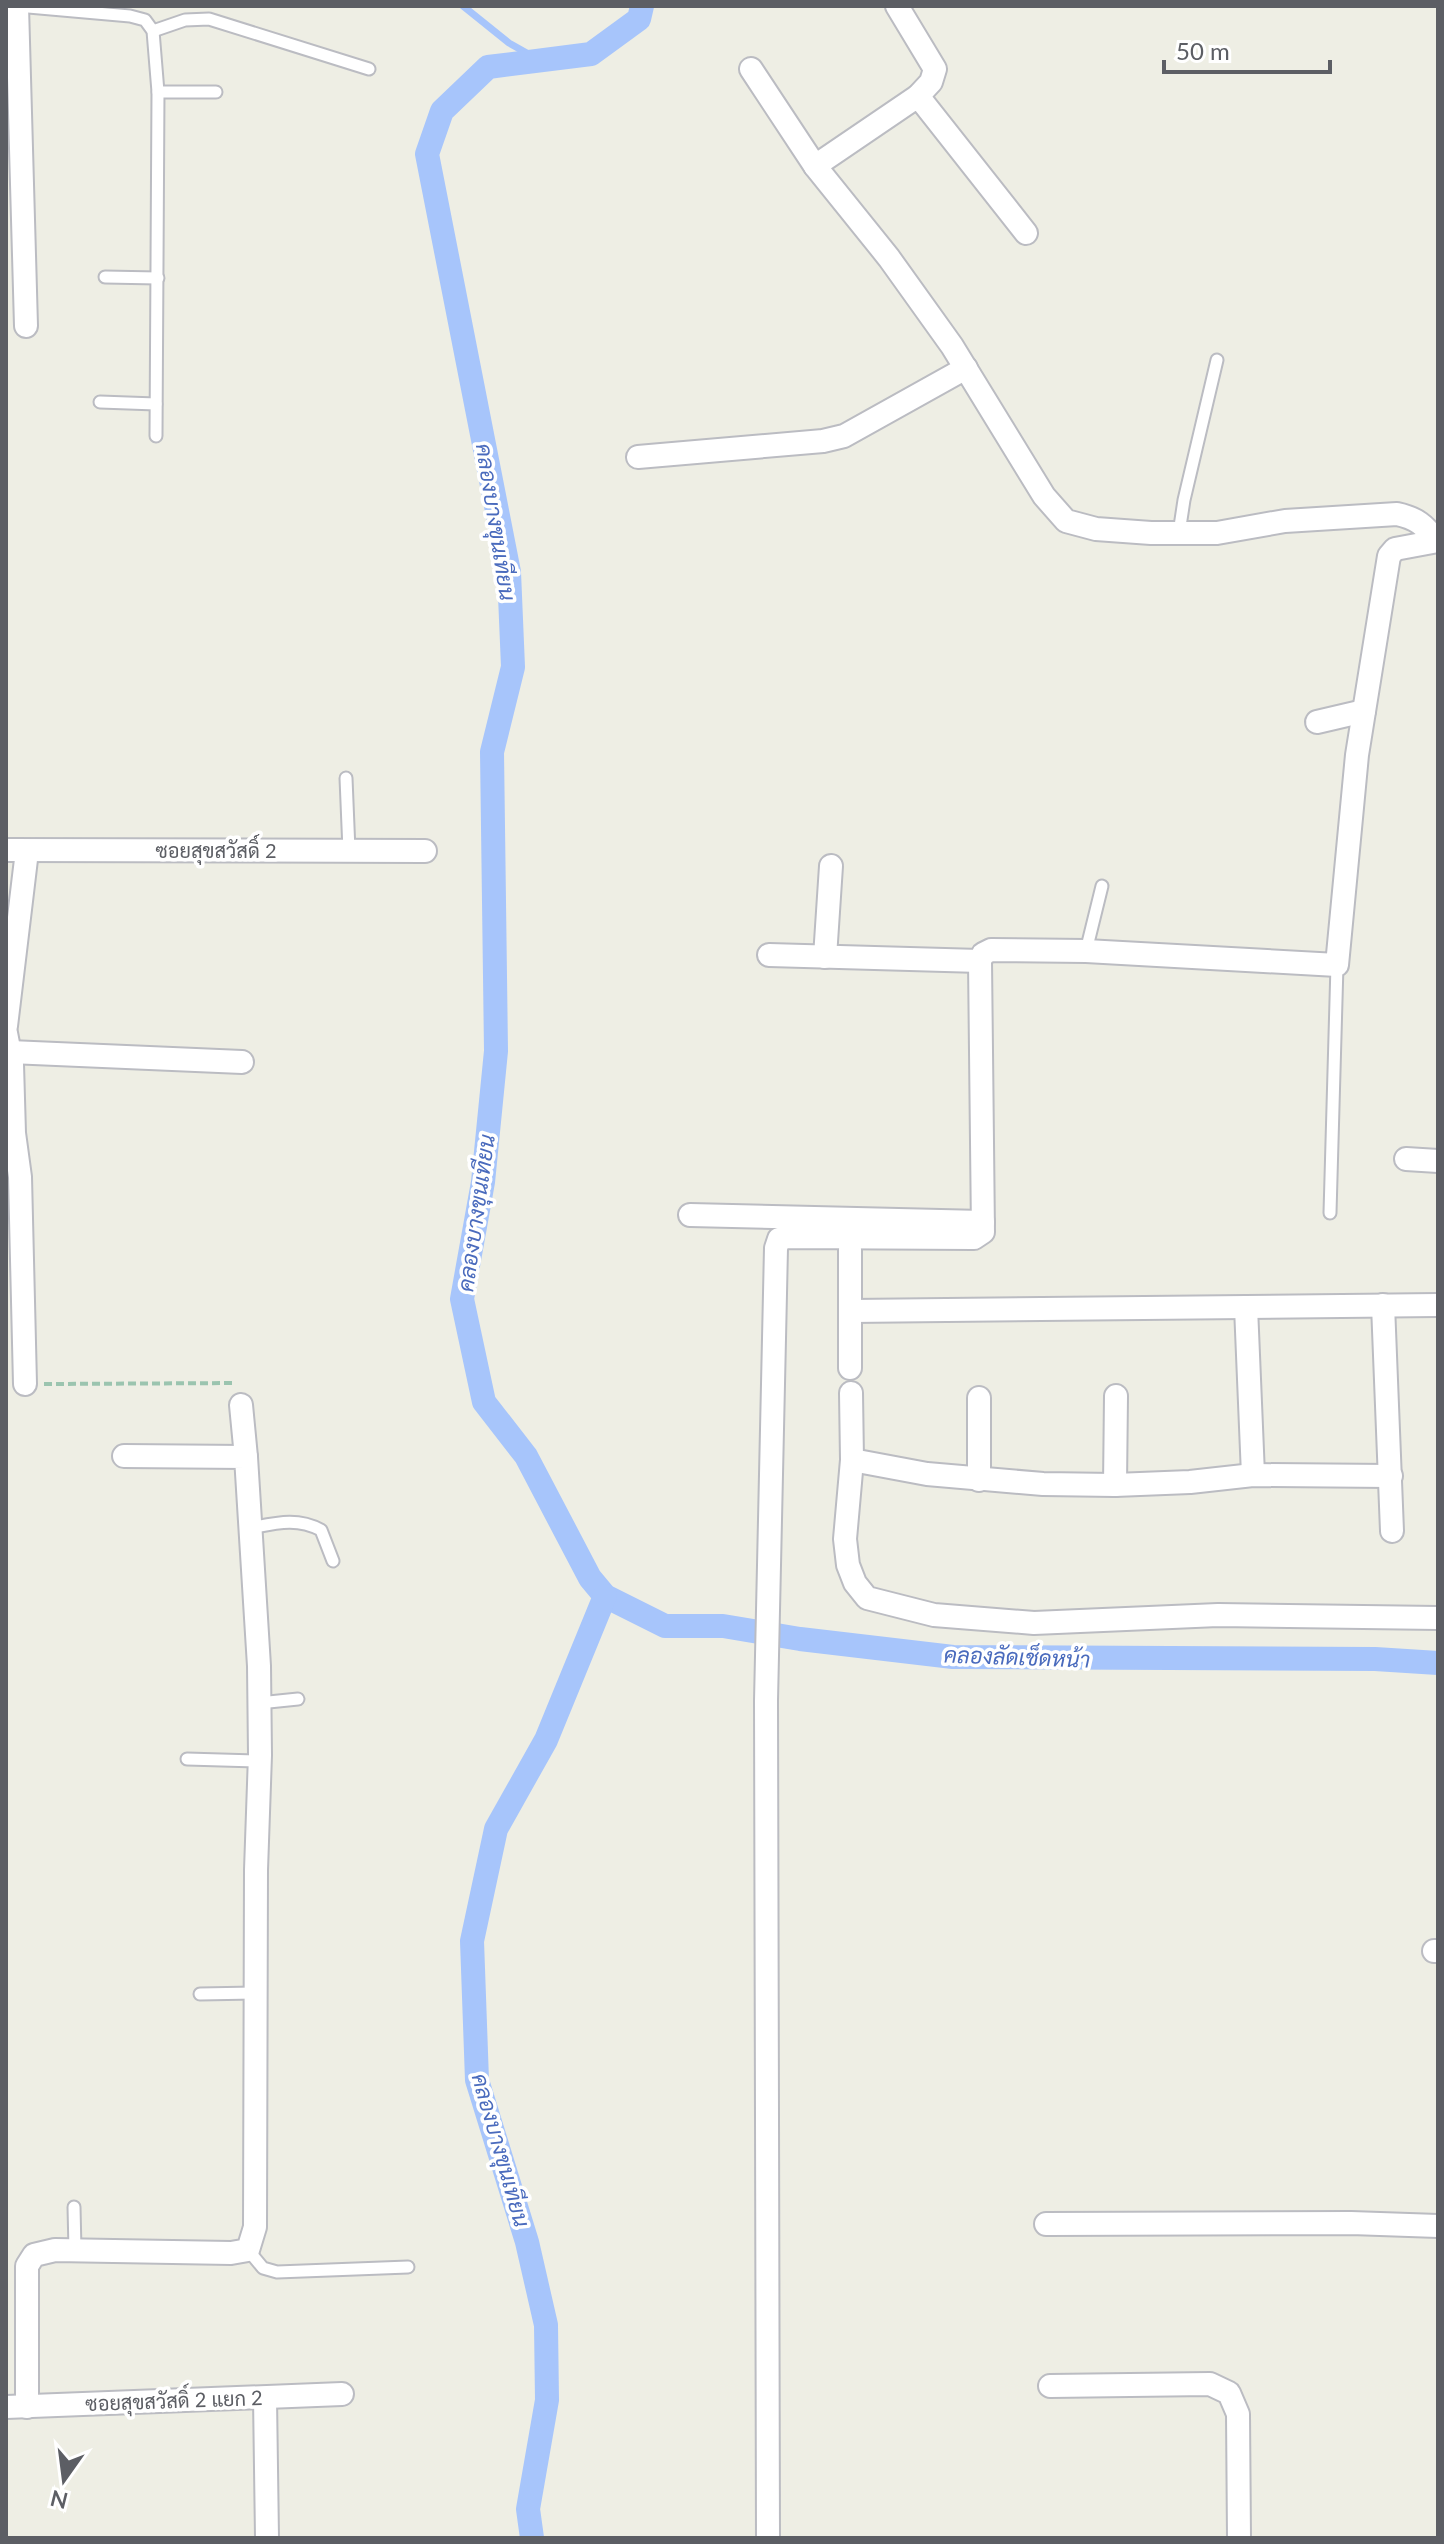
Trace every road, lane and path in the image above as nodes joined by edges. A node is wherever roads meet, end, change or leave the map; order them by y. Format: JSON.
{"nodes":[{"id":1,"x":17,"y":6,"type":"edge"},
{"id":2,"x":897,"y":6,"type":"edge"},
{"id":3,"x":6,"y":8,"type":"edge"},
{"id":4,"x":153,"y":31,"type":"junction"},
{"id":5,"x":369,"y":69,"type":"dead end"},
{"id":6,"x":751,"y":69,"type":"dead end"},
{"id":7,"x":158,"y":92,"type":"junction"},
{"id":8,"x":216,"y":92,"type":"dead end"},
{"id":9,"x":918,"y":96,"type":"junction"},
{"id":10,"x":815,"y":166,"type":"junction"},
{"id":11,"x":1026,"y":233,"type":"dead end"},
{"id":12,"x":105,"y":277,"type":"dead end"},
{"id":13,"x":158,"y":278,"type":"junction"},
{"id":14,"x":26,"y":326,"type":"dead end"},
{"id":15,"x":1217,"y":360,"type":"dead end"},
{"id":16,"x":966,"y":368,"type":"junction"},
{"id":17,"x":100,"y":402,"type":"dead end"},
{"id":18,"x":156,"y":404,"type":"junction"},
{"id":19,"x":156,"y":436,"type":"dead end"},
{"id":20,"x":638,"y":457,"type":"dead end"},
{"id":21,"x":1179,"y":533,"type":"junction"},
{"id":22,"x":1437,"y":541,"type":"edge"},
{"id":23,"x":1364,"y":711,"type":"junction"},
{"id":24,"x":1317,"y":722,"type":"dead end"},
{"id":25,"x":346,"y":778,"type":"dead end"},
{"id":26,"x":16,"y":850,"type":"edge"},
{"id":27,"x":349,"y":851,"type":"junction"},
{"id":28,"x":425,"y":851,"type":"dead end"},
{"id":29,"x":831,"y":866,"type":"dead end"},
{"id":30,"x":1102,"y":886,"type":"dead end"},
{"id":31,"x":1086,"y":951,"type":"junction"},
{"id":32,"x":769,"y":955,"type":"dead end"},
{"id":33,"x":825,"y":957,"type":"junction"},
{"id":34,"x":980,"y":961,"type":"junction"},
{"id":35,"x":1337,"y":965,"type":"junction"},
{"id":36,"x":6,"y":1026,"type":"edge"},
{"id":37,"x":8,"y":1053,"type":"edge"},
{"id":38,"x":242,"y":1062,"type":"dead end"},
{"id":39,"x":1406,"y":1159,"type":"dead end"},
{"id":40,"x":1438,"y":1161,"type":"edge"},
{"id":41,"x":1330,"y":1213,"type":"dead end"},
{"id":42,"x":690,"y":1215,"type":"dead end"},
{"id":43,"x":983,"y":1222,"type":"junction"},
{"id":44,"x":14,"y":1232,"type":"edge"},
{"id":45,"x":850,"y":1250,"type":"dead end"},
{"id":46,"x":1383,"y":1305,"type":"junction"},
{"id":47,"x":1438,"y":1305,"type":"edge"},
{"id":48,"x":1246,"y":1307,"type":"junction"},
{"id":49,"x":851,"y":1311,"type":"junction"},
{"id":50,"x":850,"y":1368,"type":"dead end"},
{"id":51,"x":25,"y":1384,"type":"joint"},
{"id":52,"x":851,"y":1393,"type":"dead end"},
{"id":53,"x":1116,"y":1396,"type":"dead end"},
{"id":54,"x":979,"y":1398,"type":"dead end"},
{"id":55,"x":241,"y":1405,"type":"joint"},
{"id":56,"x":124,"y":1456,"type":"dead end"},
{"id":57,"x":246,"y":1457,"type":"junction"},
{"id":58,"x":852,"y":1460,"type":"junction"},
{"id":59,"x":1253,"y":1475,"type":"junction"},
{"id":60,"x":1391,"y":1476,"type":"junction"},
{"id":61,"x":979,"y":1480,"type":"junction"},
{"id":62,"x":1115,"y":1485,"type":"junction"},
{"id":63,"x":249,"y":1528,"type":"junction"},
{"id":64,"x":1392,"y":1531,"type":"dead end"},
{"id":65,"x":333,"y":1561,"type":"dead end"},
{"id":66,"x":1438,"y":1618,"type":"edge"},
{"id":67,"x":298,"y":1699,"type":"dead end"},
{"id":68,"x":259,"y":1703,"type":"junction"},
{"id":69,"x":187,"y":1759,"type":"dead end"},
{"id":70,"x":260,"y":1761,"type":"junction"},
{"id":71,"x":254,"y":1993,"type":"junction"},
{"id":72,"x":200,"y":1994,"type":"dead end"},
{"id":73,"x":74,"y":2207,"type":"dead end"},
{"id":74,"x":1046,"y":2224,"type":"dead end"},
{"id":75,"x":1438,"y":2226,"type":"edge"},
{"id":76,"x":75,"y":2250,"type":"junction"},
{"id":77,"x":248,"y":2250,"type":"junction"},
{"id":78,"x":408,"y":2267,"type":"dead end"},
{"id":79,"x":1050,"y":2386,"type":"dead end"},
{"id":80,"x":342,"y":2394,"type":"dead end"},
{"id":81,"x":265,"y":2398,"type":"junction"},
{"id":82,"x":17,"y":2407,"type":"edge"},
{"id":83,"x":267,"y":2538,"type":"edge"},
{"id":84,"x":768,"y":2538,"type":"edge"},
{"id":85,"x":1239,"y":2538,"type":"edge"}],
"edges":[{"from":1,"to":3,"type":"street"},
{"from":1,"to":4,"type":"lane"},
{"from":1,"to":14,"type":"street"},
{"from":2,"to":9,"type":"street"},
{"from":4,"to":5,"type":"lane"},
{"from":4,"to":7,"type":"lane"},
{"from":6,"to":10,"type":"street"},
{"from":7,"to":8,"type":"lane"},
{"from":7,"to":13,"type":"lane"},
{"from":9,"to":10,"type":"street"},
{"from":9,"to":11,"type":"street"},
{"from":10,"to":16,"type":"street"},
{"from":12,"to":13,"type":"lane"},
{"from":13,"to":18,"type":"lane"},
{"from":15,"to":21,"type":"lane"},
{"from":16,"to":20,"type":"street"},
{"from":16,"to":21,"type":"street"},
{"from":17,"to":18,"type":"lane"},
{"from":18,"to":19,"type":"lane"},
{"from":21,"to":22,"type":"street"},
{"from":22,"to":23,"type":"street"},
{"from":23,"to":24,"type":"street"},
{"from":23,"to":35,"type":"street"},
{"from":25,"to":27,"type":"lane"},
{"from":26,"to":27,"type":"street","name":"ซอยสุขสวัสดิ์ 2"},
{"from":26,"to":36,"type":"street"},
{"from":27,"to":28,"type":"street","name":"ซอยสุขสวัสดิ์ 2"},
{"from":29,"to":33,"type":"street"},
{"from":30,"to":31,"type":"lane"},
{"from":31,"to":34,"type":"street"},
{"from":31,"to":35,"type":"street"},
{"from":32,"to":33,"type":"street"},
{"from":33,"to":34,"type":"street"},
{"from":34,"to":43,"type":"street"},
{"from":35,"to":41,"type":"lane"},
{"from":37,"to":38,"type":"street"},
{"from":37,"to":44,"type":"street"},
{"from":39,"to":40,"type":"street"},
{"from":42,"to":43,"type":"street"},
{"from":43,"to":84,"type":"street"},
{"from":44,"to":51,"type":"street"},
{"from":45,"to":49,"type":"street"},
{"from":46,"to":47,"type":"street"},
{"from":46,"to":48,"type":"street"},
{"from":46,"to":60,"type":"street"},
{"from":48,"to":49,"type":"street"},
{"from":48,"to":59,"type":"street"},
{"from":49,"to":50,"type":"street"},
{"from":51,"to":55,"type":"path"},
{"from":52,"to":58,"type":"street"},
{"from":53,"to":62,"type":"street"},
{"from":54,"to":61,"type":"street"},
{"from":55,"to":57,"type":"street"},
{"from":56,"to":57,"type":"street"},
{"from":57,"to":63,"type":"street"},
{"from":58,"to":61,"type":"street"},
{"from":58,"to":66,"type":"street"},
{"from":59,"to":60,"type":"street"},
{"from":59,"to":62,"type":"street"},
{"from":60,"to":64,"type":"street"},
{"from":61,"to":62,"type":"street"},
{"from":63,"to":65,"type":"lane"},
{"from":63,"to":68,"type":"street"},
{"from":67,"to":68,"type":"lane"},
{"from":68,"to":70,"type":"street"},
{"from":69,"to":70,"type":"lane"},
{"from":70,"to":71,"type":"street"},
{"from":71,"to":72,"type":"lane"},
{"from":71,"to":77,"type":"street"},
{"from":73,"to":76,"type":"lane"},
{"from":74,"to":75,"type":"street"},
{"from":76,"to":77,"type":"street"},
{"from":76,"to":82,"type":"street"},
{"from":77,"to":78,"type":"lane"},
{"from":79,"to":85,"type":"street"},
{"from":80,"to":81,"type":"street","name":"ซอยสุขสวัสดิ์ 2 แยก 2"},
{"from":81,"to":82,"type":"street","name":"ซอยสุขสวัสดิ์ 2 แยก 2"},
{"from":81,"to":83,"type":"street"}]}
